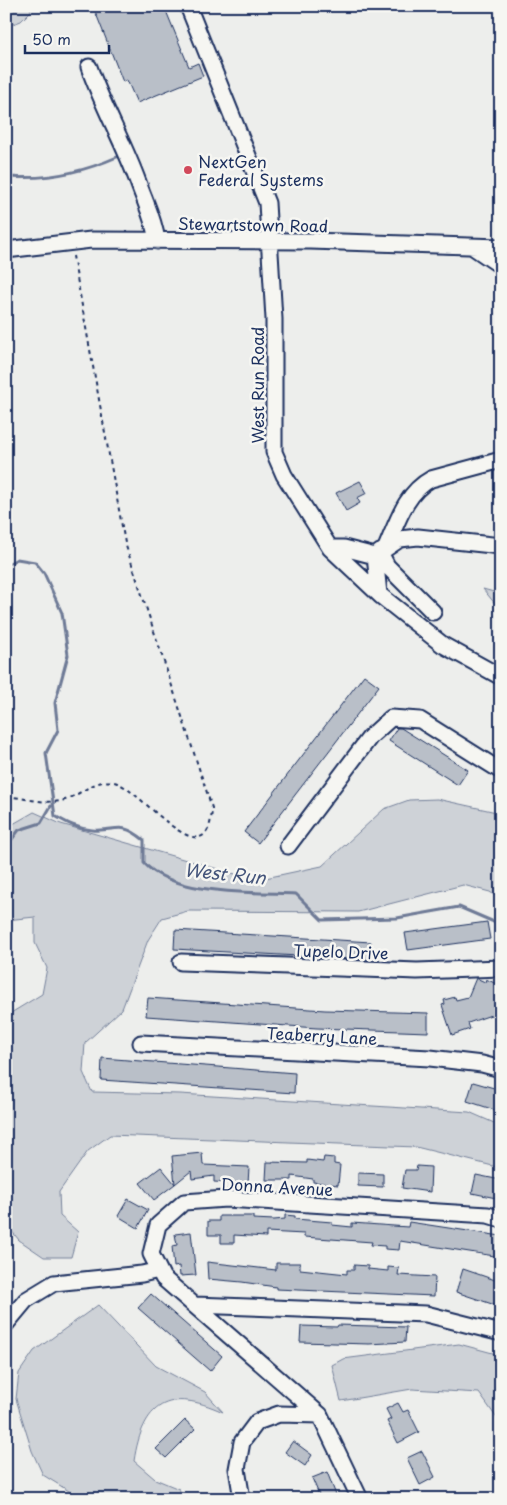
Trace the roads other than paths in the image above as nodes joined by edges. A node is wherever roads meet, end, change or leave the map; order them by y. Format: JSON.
{"nodes":[{"id":1,"x":188,"y":6,"type":"edge"},
{"id":2,"x":89,"y":67,"type":"dead end"},
{"id":3,"x":157,"y":241,"type":"junction"},
{"id":4,"x":271,"y":242,"type":"junction"},
{"id":5,"x":472,"y":246,"type":"junction"},
{"id":6,"x":501,"y":248,"type":"edge"},
{"id":7,"x":13,"y":249,"type":"edge"},
{"id":8,"x":501,"y":266,"type":"edge"},
{"id":9,"x":501,"y":460,"type":"edge"},
{"id":10,"x":501,"y":546,"type":"edge"},
{"id":11,"x":330,"y":548,"type":"junction"},
{"id":12,"x":380,"y":552,"type":"junction"},
{"id":13,"x":379,"y":594,"type":"junction"},
{"id":14,"x":433,"y":612,"type":"dead end"},
{"id":15,"x":501,"y":677,"type":"edge"},
{"id":16,"x":501,"y":770,"type":"edge"},
{"id":17,"x":288,"y":846,"type":"dead end"},
{"id":18,"x":181,"y":962,"type":"dead end"},
{"id":19,"x":501,"y":968,"type":"edge"},
{"id":20,"x":141,"y":1043,"type":"dead end"},
{"id":21,"x":501,"y":1069,"type":"edge"},
{"id":22,"x":501,"y":1219,"type":"edge"},
{"id":23,"x":159,"y":1270,"type":"junction"},
{"id":24,"x":195,"y":1305,"type":"junction"},
{"id":25,"x":6,"y":1324,"type":"edge"},
{"id":26,"x":501,"y":1333,"type":"edge"},
{"id":27,"x":320,"y":1415,"type":"junction"},
{"id":28,"x":242,"y":1499,"type":"edge"},
{"id":29,"x":360,"y":1499,"type":"edge"}],
"edges":[{"from":1,"to":4,"type":"street","name":"West Run Road"},
{"from":2,"to":3,"type":"street"},
{"from":3,"to":4,"type":"street","name":"Stewartstown Road"},
{"from":3,"to":7,"type":"street","name":"Stewartstown Road"},
{"from":4,"to":5,"type":"street","name":"Stewartstown Road"},
{"from":4,"to":11,"type":"street","name":"West Run Road"},
{"from":5,"to":6,"type":"street","name":"Stewartstown Road"},
{"from":5,"to":8,"type":"street"},
{"from":9,"to":12,"type":"street"},
{"from":10,"to":12,"type":"street"},
{"from":11,"to":12,"type":"street"},
{"from":11,"to":13,"type":"street","name":"West Run Road"},
{"from":12,"to":13,"type":"street"},
{"from":12,"to":14,"type":"street"},
{"from":13,"to":15,"type":"street","name":"West Run Road"},
{"from":16,"to":17,"type":"street"},
{"from":18,"to":19,"type":"street","name":"Tupelo Drive"},
{"from":20,"to":21,"type":"street","name":"Teaberry Lane"},
{"from":22,"to":23,"type":"street","name":"Donna Avenue"},
{"from":23,"to":24,"type":"street","name":"Donna Avenue"},
{"from":23,"to":25,"type":"street"},
{"from":24,"to":26,"type":"street"},
{"from":24,"to":27,"type":"street","name":"Donna Avenue"},
{"from":27,"to":28,"type":"street"},
{"from":27,"to":29,"type":"street"}]}
